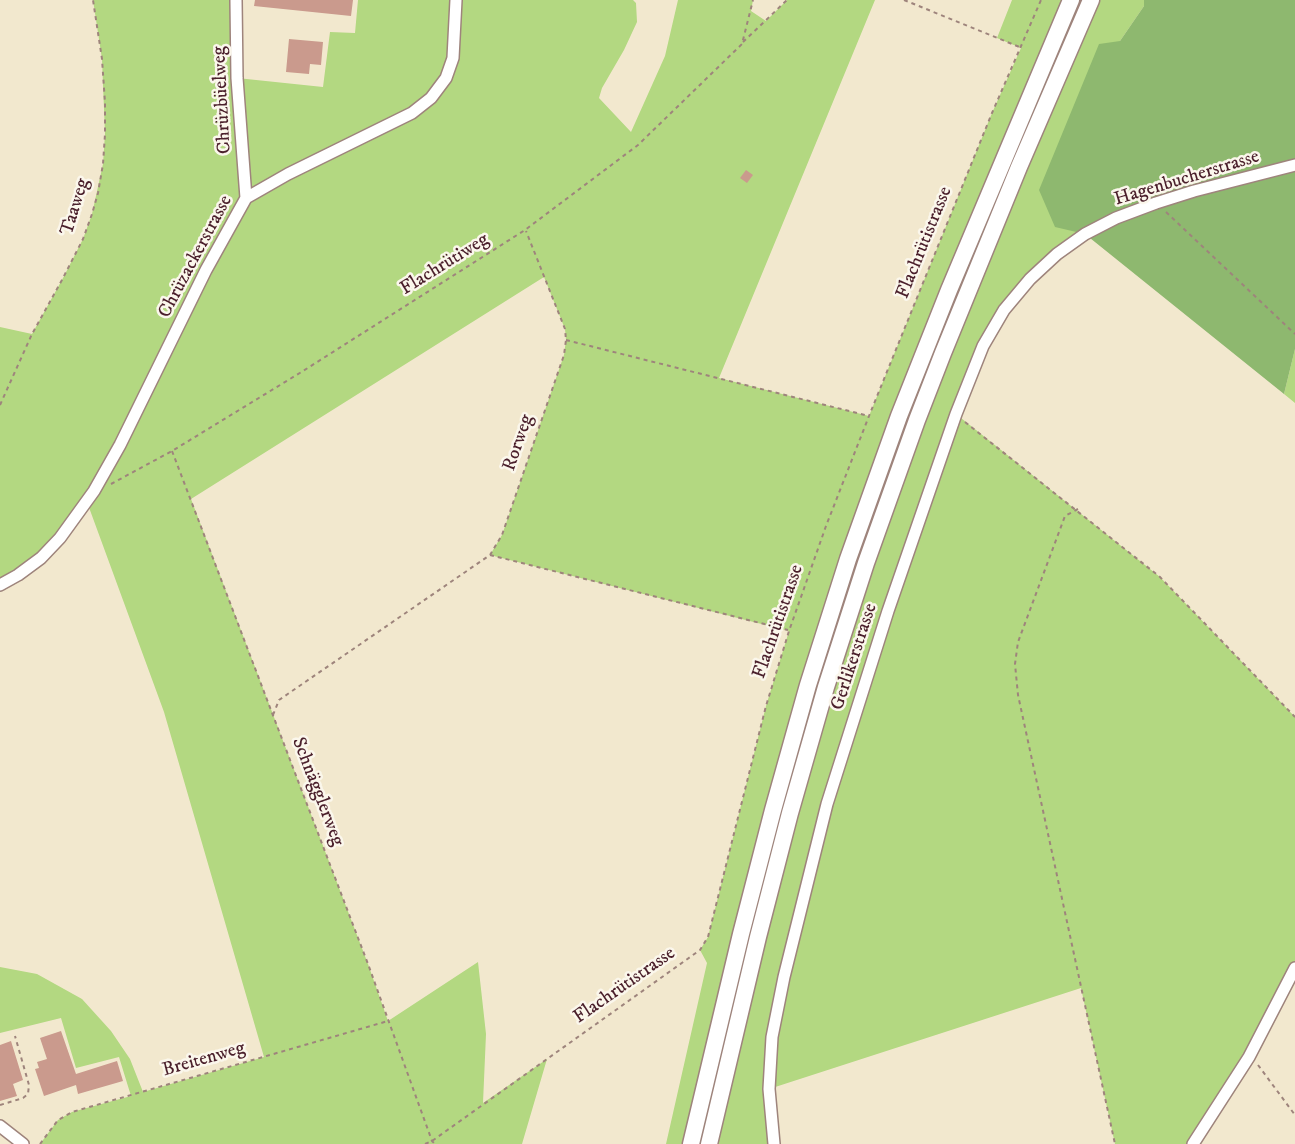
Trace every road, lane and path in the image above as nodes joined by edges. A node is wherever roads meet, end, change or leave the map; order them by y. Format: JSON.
{"nodes":[{"id":1,"x":93,"y":0,"type":"edge"},
{"id":2,"x":236,"y":0,"type":"edge"},
{"id":3,"x":456,"y":0,"type":"edge"},
{"id":4,"x":753,"y":0,"type":"edge"},
{"id":5,"x":787,"y":0,"type":"edge"},
{"id":6,"x":904,"y":0,"type":"edge"},
{"id":7,"x":1041,"y":0,"type":"edge"},
{"id":8,"x":1071,"y":0,"type":"edge"},
{"id":9,"x":1090,"y":0,"type":"edge"},
{"id":10,"x":742,"y":44,"type":"junction"},
{"id":11,"x":1022,"y":48,"type":"junction"},
{"id":12,"x":1295,"y":165,"type":"edge"},
{"id":13,"x":246,"y":198,"type":"junction"},
{"id":14,"x":1156,"y":203,"type":"junction"},
{"id":15,"x":525,"y":230,"type":"junction"},
{"id":16,"x":1090,"y":231,"type":"joint"},
{"id":17,"x":1295,"y":334,"type":"edge"},
{"id":18,"x":566,"y":340,"type":"junction"},
{"id":19,"x":0,"y":405,"type":"edge"},
{"id":20,"x":956,"y":414,"type":"junction"},
{"id":21,"x":869,"y":416,"type":"junction"},
{"id":22,"x":172,"y":451,"type":"junction"},
{"id":23,"x":94,"y":491,"type":"junction"},
{"id":24,"x":1078,"y":510,"type":"junction"},
{"id":25,"x":490,"y":555,"type":"junction"},
{"id":26,"x":0,"y":585,"type":"edge"},
{"id":27,"x":789,"y":631,"type":"junction"},
{"id":28,"x":273,"y":715,"type":"junction"},
{"id":29,"x":1295,"y":717,"type":"edge"},
{"id":30,"x":1295,"y":968,"type":"edge"},
{"id":31,"x":388,"y":1021,"type":"junction"},
{"id":32,"x":15,"y":1036,"type":"dead end"},
{"id":33,"x":1249,"y":1057,"type":"junction"},
{"id":34,"x":0,"y":1105,"type":"edge"},
{"id":35,"x":1295,"y":1116,"type":"edge"},
{"id":36,"x":0,"y":1126,"type":"edge"},
{"id":37,"x":432,"y":1141,"type":"junction"},
{"id":38,"x":23,"y":1144,"type":"edge"},
{"id":39,"x":40,"y":1144,"type":"edge"},
{"id":40,"x":425,"y":1144,"type":"edge"},
{"id":41,"x":435,"y":1144,"type":"edge"},
{"id":42,"x":691,"y":1144,"type":"edge"},
{"id":43,"x":709,"y":1144,"type":"edge"},
{"id":44,"x":774,"y":1144,"type":"edge"},
{"id":45,"x":1115,"y":1144,"type":"edge"},
{"id":46,"x":1193,"y":1144,"type":"edge"}],
"edges":[{"from":1,"to":19,"type":"path","name":"Taaweg"},
{"from":2,"to":13,"type":"street","name":"Chrüzbüelweg"},
{"from":3,"to":13,"type":"street","name":"Chrüzackerstrasse"},
{"from":4,"to":10,"type":"path"},
{"from":5,"to":10,"type":"path","name":"Flachrütiweg"},
{"from":6,"to":11,"type":"path"},
{"from":7,"to":11,"type":"path","name":"Flachrütistrasse"},
{"from":8,"to":42,"type":"highway"},
{"from":9,"to":43,"type":"highway"},
{"from":10,"to":15,"type":"path","name":"Flachrütiweg"},
{"from":11,"to":21,"type":"path","name":"Flachrütistrasse"},
{"from":12,"to":14,"type":"street","name":"Hagenbucherstrasse"},
{"from":13,"to":23,"type":"street","name":"Chrüzackerstrasse"},
{"from":14,"to":16,"type":"street","name":"Hagenbucherstrasse"},
{"from":14,"to":17,"type":"path"},
{"from":15,"to":18,"type":"path"},
{"from":15,"to":22,"type":"path","name":"Flachrütiweg"},
{"from":16,"to":20,"type":"street","name":"Gerlikerstrasse"},
{"from":18,"to":21,"type":"path"},
{"from":18,"to":25,"type":"path","name":"Rorweg"},
{"from":20,"to":24,"type":"path"},
{"from":20,"to":44,"type":"street","name":"Gerlikerstrasse"},
{"from":21,"to":27,"type":"path","name":"Flachrütistrasse"},
{"from":22,"to":23,"type":"path","name":"Flachrütiweg"},
{"from":22,"to":28,"type":"path","name":"Schnägglerweg"},
{"from":23,"to":26,"type":"street","name":"Chrüzackerstrasse"},
{"from":24,"to":29,"type":"path"},
{"from":24,"to":45,"type":"path"},
{"from":25,"to":27,"type":"path"},
{"from":25,"to":28,"type":"path"},
{"from":27,"to":37,"type":"path","name":"Flachrütistrasse"},
{"from":28,"to":31,"type":"path","name":"Schnägglerweg"},
{"from":30,"to":33,"type":"street"},
{"from":31,"to":37,"type":"path","name":"Schnägglerweg"},
{"from":31,"to":39,"type":"path","name":"Breitenweg"},
{"from":32,"to":34,"type":"path"},
{"from":33,"to":35,"type":"path"},
{"from":33,"to":46,"type":"street"},
{"from":36,"to":38,"type":"street"},
{"from":37,"to":40,"type":"path","name":"Flachrütistrasse"},
{"from":37,"to":41,"type":"path","name":"Schnägglerweg"}]}
